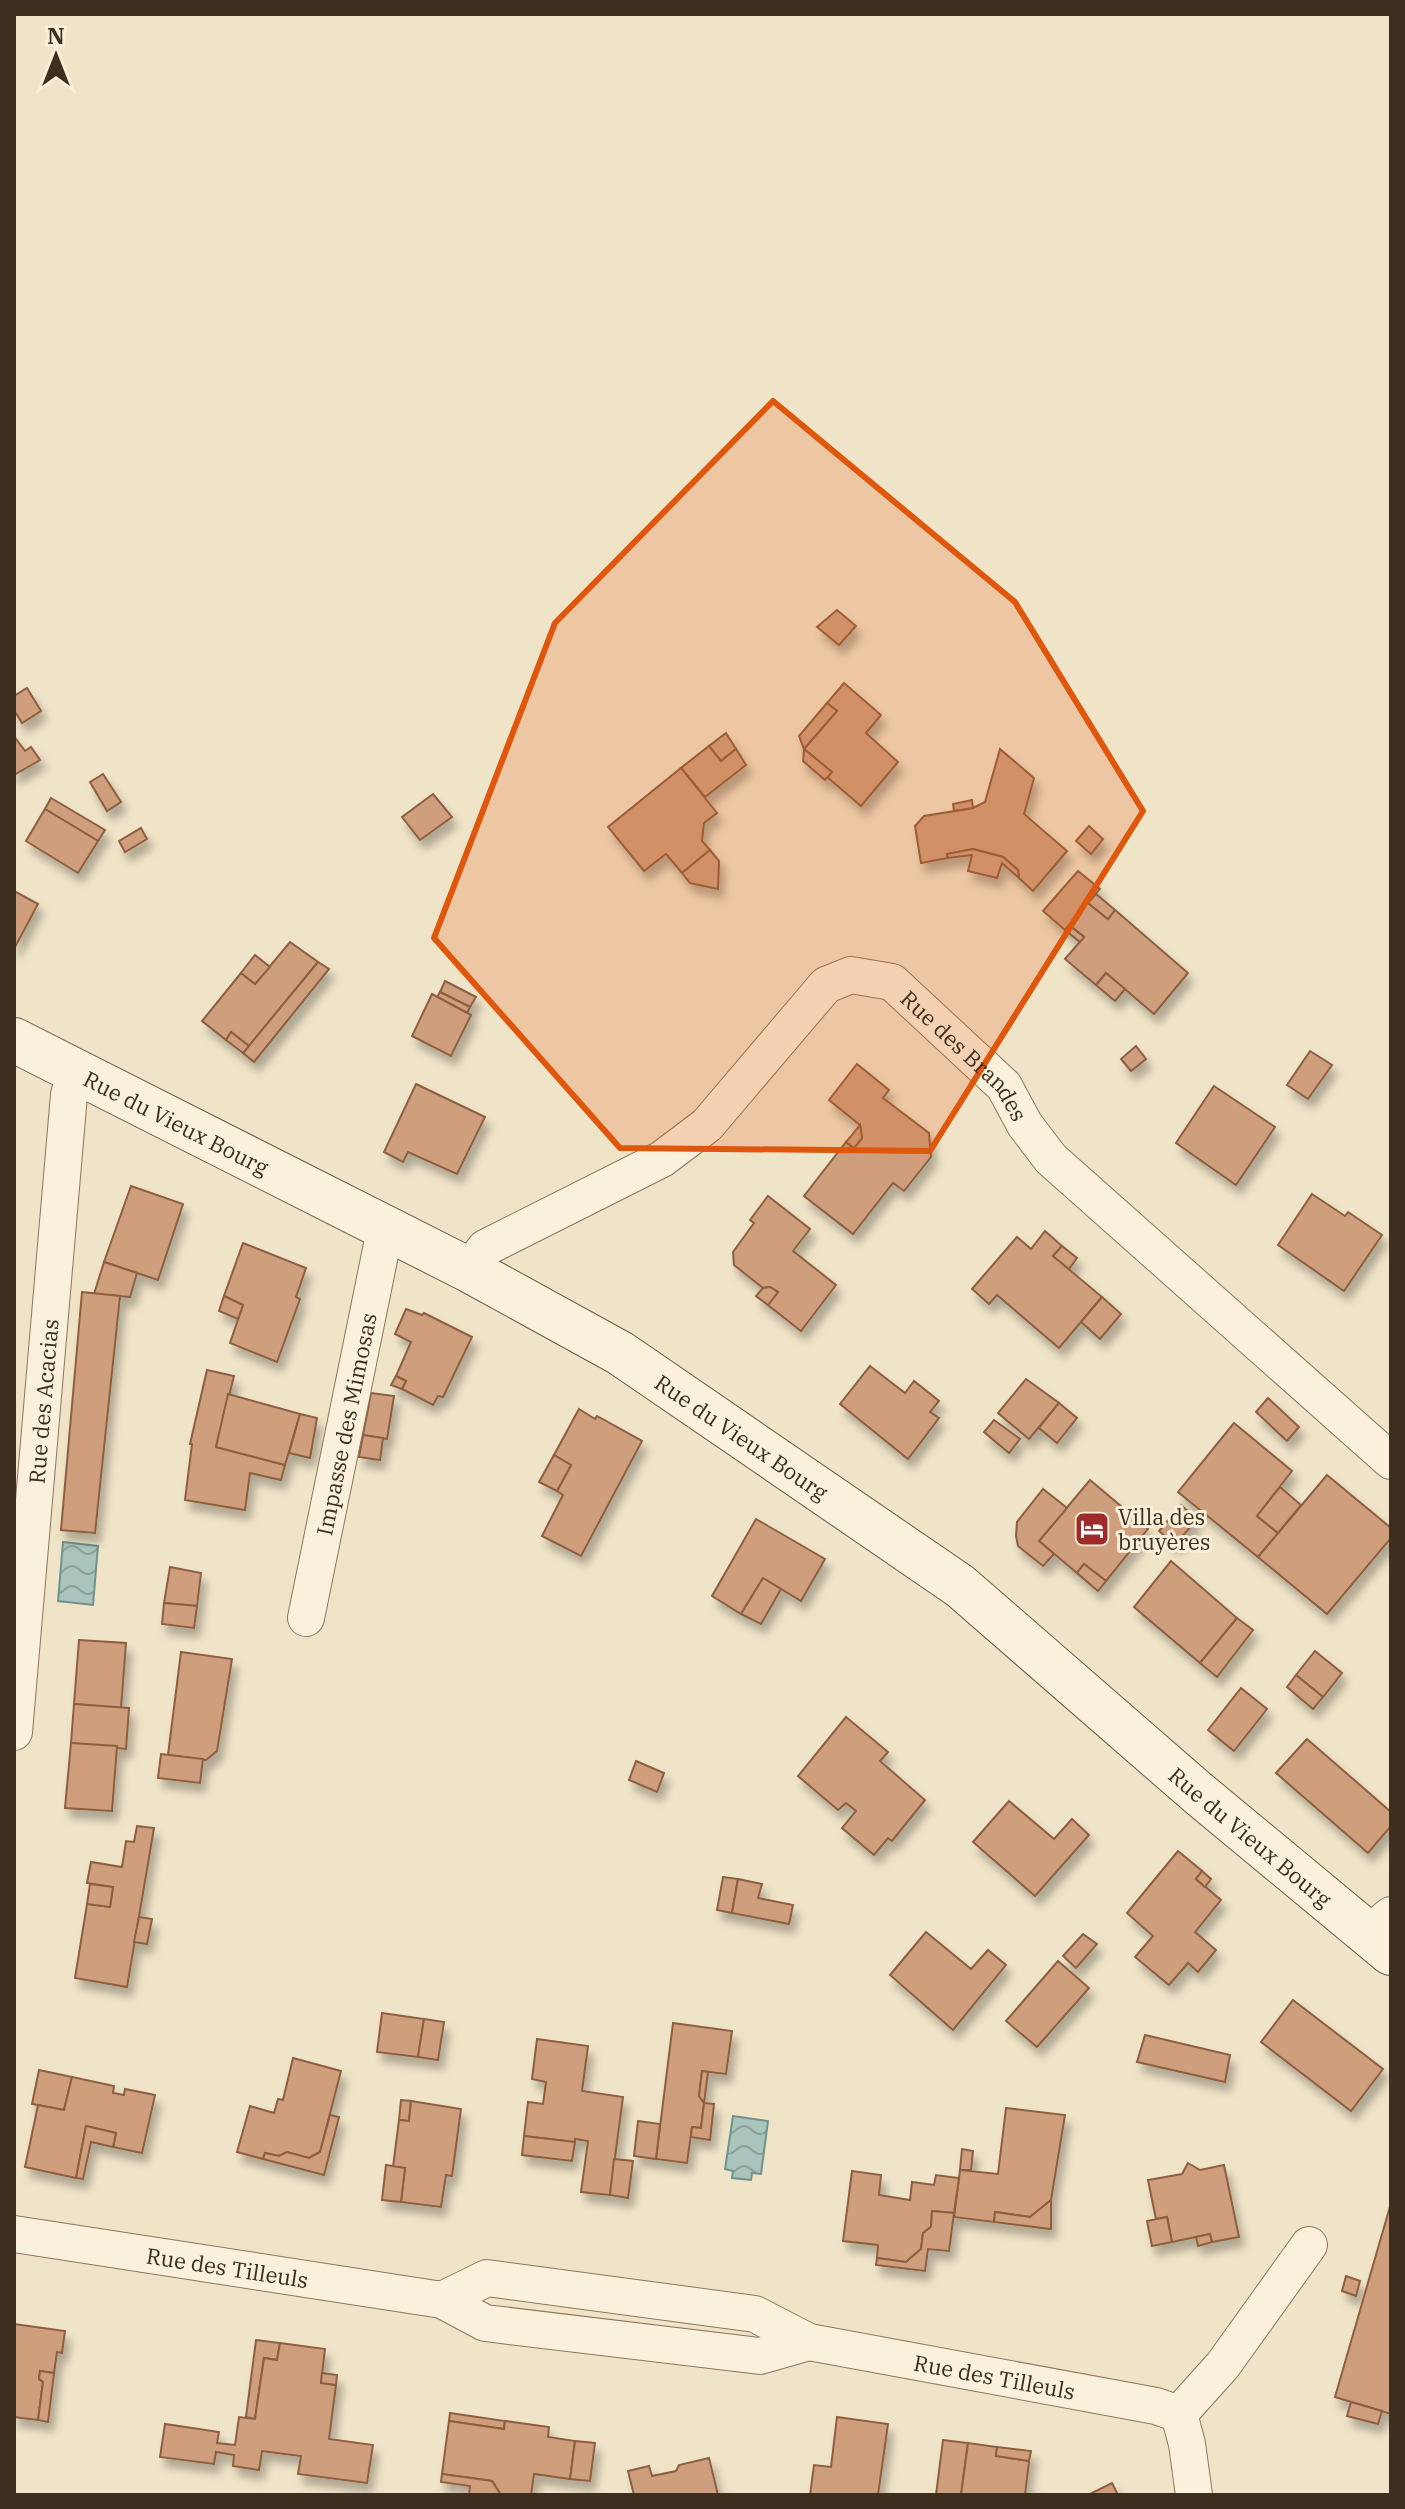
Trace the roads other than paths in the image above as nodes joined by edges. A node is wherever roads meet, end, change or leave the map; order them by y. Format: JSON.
{"nodes":[{"id":1,"x":14,"y":1040,"type":"edge"},
{"id":2,"x":75,"y":1071,"type":"junction"},
{"id":3,"x":385,"y":1230,"type":"junction"},
{"id":4,"x":469,"y":1270,"type":"junction"},
{"id":5,"x":1391,"y":1461,"type":"edge"},
{"id":6,"x":306,"y":1618,"type":"dead end"},
{"id":7,"x":14,"y":1732,"type":"edge"},
{"id":8,"x":1384,"y":1934,"type":"edge"},
{"id":9,"x":14,"y":2234,"type":"edge"},
{"id":10,"x":1309,"y":2245,"type":"dead end"},
{"id":11,"x":1179,"y":2414,"type":"junction"},
{"id":12,"x":1194,"y":2495,"type":"edge"}],
"edges":[{"from":1,"to":2,"type":"street","name":"Rue du Vieux Bourg"},
{"from":2,"to":3,"type":"street","name":"Rue du Vieux Bourg"},
{"from":2,"to":7,"type":"street","name":"Rue des Acacias"},
{"from":3,"to":4,"type":"street","name":"Rue du Vieux Bourg"},
{"from":3,"to":6,"type":"street","name":"Impasse des Mimosas"},
{"from":4,"to":5,"type":"street","name":"Rue des Brandes"},
{"from":4,"to":8,"type":"street","name":"Rue du Vieux Bourg"},
{"from":9,"to":11,"type":"street","name":"Rue des Tilleuls"},
{"from":10,"to":11,"type":"street"},
{"from":11,"to":12,"type":"street"}]}
